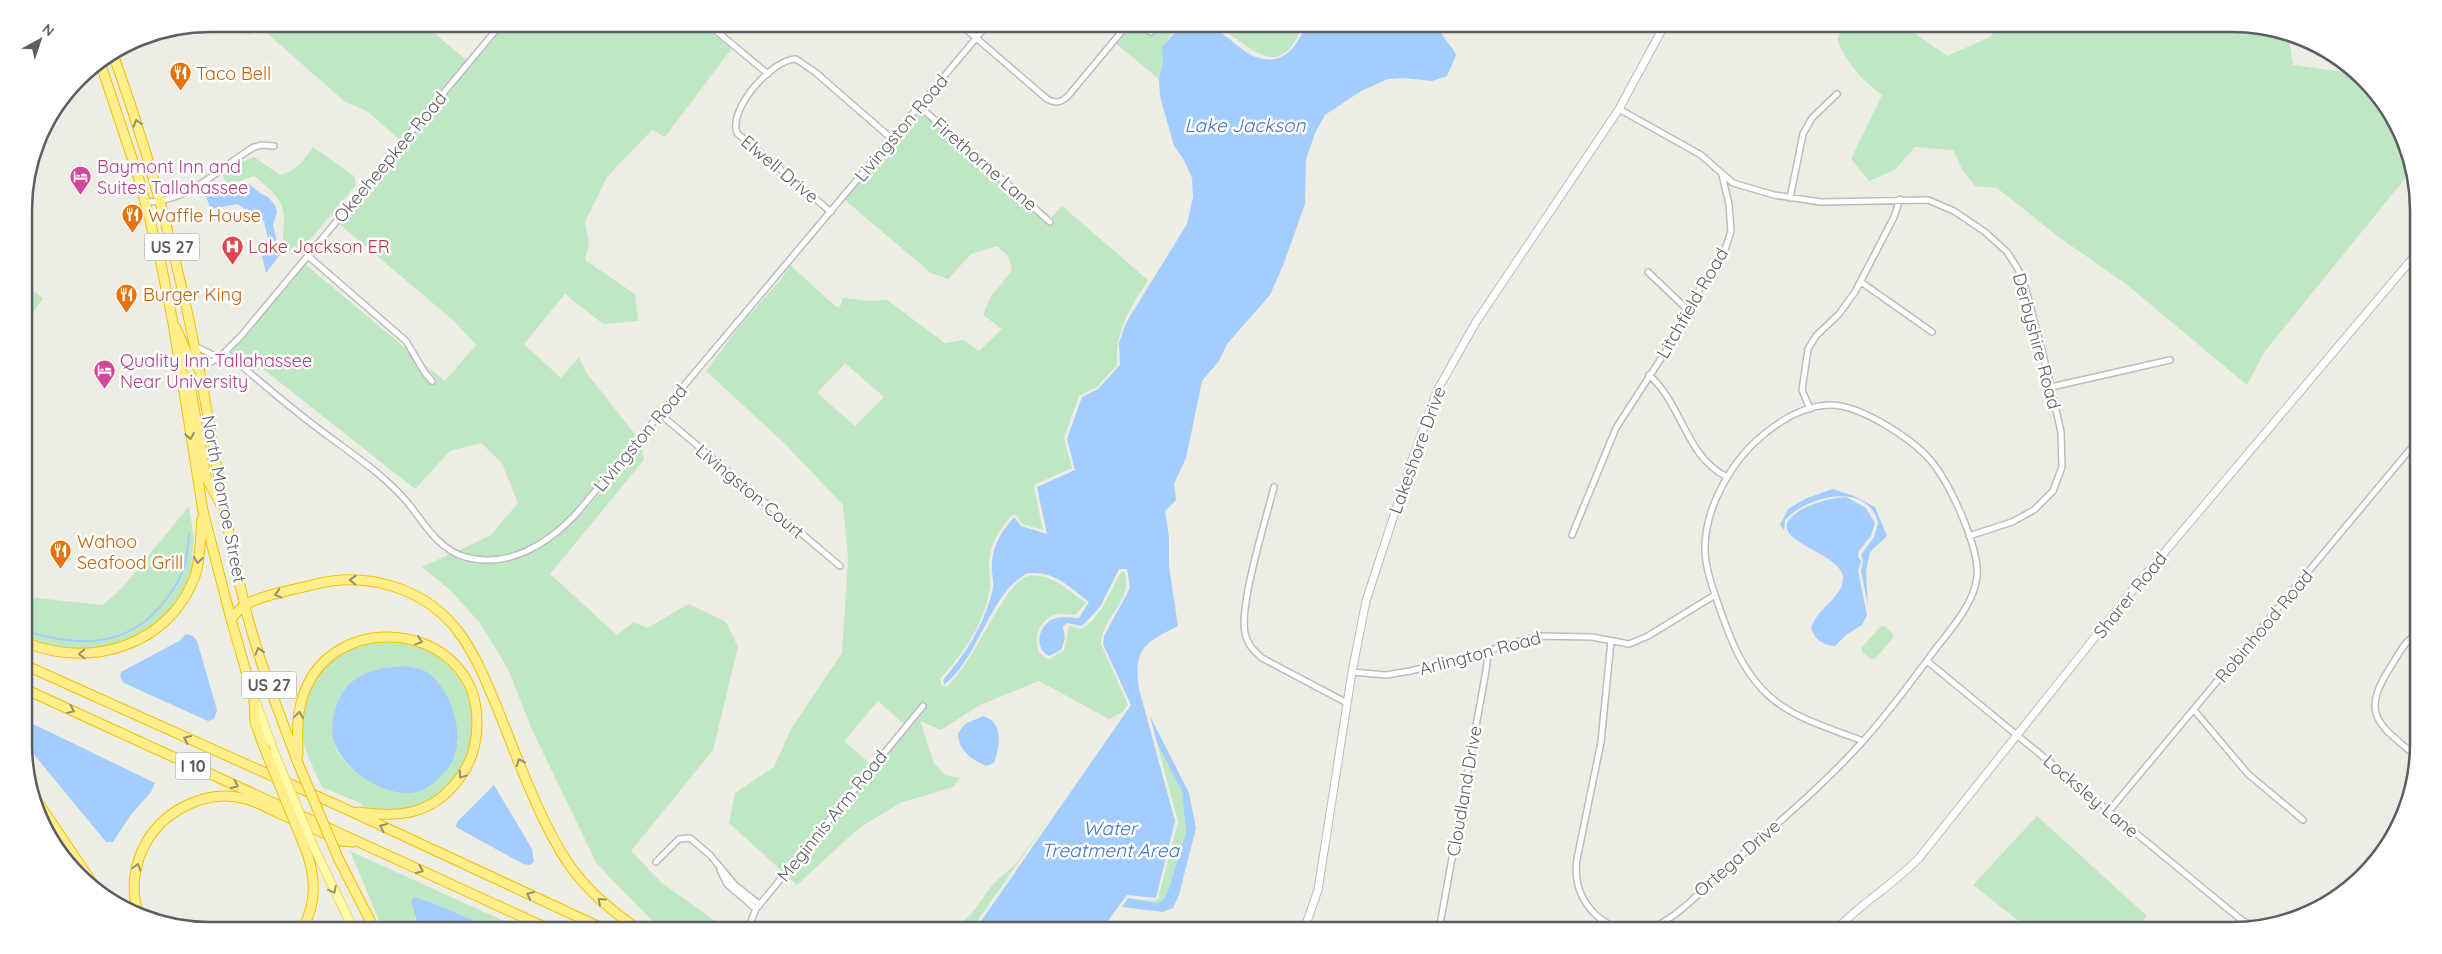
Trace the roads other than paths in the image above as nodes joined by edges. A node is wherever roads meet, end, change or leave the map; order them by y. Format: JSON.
{"nodes":[{"id":1,"x":494,"y":32,"type":"edge"},
{"id":2,"x":718,"y":32,"type":"edge"},
{"id":3,"x":969,"y":32,"type":"edge"},
{"id":4,"x":981,"y":32,"type":"edge"},
{"id":5,"x":1121,"y":32,"type":"edge"},
{"id":6,"x":1661,"y":32,"type":"edge"},
{"id":7,"x":976,"y":38,"type":"junction"},
{"id":8,"x":115,"y":60,"type":"edge"},
{"id":9,"x":102,"y":69,"type":"edge"},
{"id":10,"x":768,"y":74,"type":"junction"},
{"id":11,"x":1837,"y":94,"type":"dead end"},
{"id":12,"x":129,"y":99,"type":"junction"},
{"id":13,"x":115,"y":104,"type":"junction"},
{"id":14,"x":919,"y":106,"type":"junction"},
{"id":15,"x":1620,"y":109,"type":"junction"},
{"id":16,"x":892,"y":139,"type":"junction"},
{"id":17,"x":274,"y":146,"type":"dead end"},
{"id":18,"x":1722,"y":174,"type":"junction"},
{"id":19,"x":1790,"y":198,"type":"junction"},
{"id":20,"x":1900,"y":199,"type":"junction"},
{"id":21,"x":145,"y":202,"type":"junction"},
{"id":22,"x":161,"y":203,"type":"junction"},
{"id":23,"x":831,"y":212,"type":"junction"},
{"id":24,"x":1050,"y":222,"type":"dead end"},
{"id":25,"x":308,"y":256,"type":"junction"},
{"id":26,"x":2410,"y":261,"type":"edge"},
{"id":27,"x":1648,"y":272,"type":"dead end"},
{"id":28,"x":1861,"y":282,"type":"junction"},
{"id":29,"x":1690,"y":311,"type":"junction"},
{"id":30,"x":173,"y":323,"type":"junction"},
{"id":31,"x":1932,"y":332,"type":"dead end"},
{"id":32,"x":194,"y":346,"type":"junction"},
{"id":33,"x":226,"y":353,"type":"junction"},
{"id":34,"x":220,"y":358,"type":"junction"},
{"id":35,"x":2170,"y":360,"type":"dead end"},
{"id":36,"x":199,"y":368,"type":"junction"},
{"id":37,"x":180,"y":372,"type":"junction"},
{"id":38,"x":1649,"y":375,"type":"junction"},
{"id":39,"x":432,"y":381,"type":"dead end"},
{"id":40,"x":2051,"y":387,"type":"junction"},
{"id":41,"x":1810,"y":409,"type":"junction"},
{"id":42,"x":660,"y":414,"type":"junction"},
{"id":43,"x":2410,"y":449,"type":"edge"},
{"id":44,"x":1727,"y":477,"type":"junction"},
{"id":45,"x":1274,"y":487,"type":"dead end"},
{"id":46,"x":224,"y":510,"type":"junction"},
{"id":47,"x":203,"y":511,"type":"junction"},
{"id":48,"x":1572,"y":535,"type":"dead end"},
{"id":49,"x":1969,"y":536,"type":"junction"},
{"id":50,"x":840,"y":566,"type":"dead end"},
{"id":51,"x":1715,"y":595,"type":"junction"},
{"id":52,"x":244,"y":604,"type":"junction"},
{"id":53,"x":231,"y":619,"type":"junction"},
{"id":54,"x":2410,"y":640,"type":"edge"},
{"id":55,"x":1611,"y":641,"type":"junction"},
{"id":56,"x":32,"y":645,"type":"edge"},
{"id":57,"x":1488,"y":652,"type":"junction"},
{"id":58,"x":1926,"y":661,"type":"junction"},
{"id":59,"x":32,"y":668,"type":"edge"},
{"id":60,"x":1352,"y":672,"type":"junction"},
{"id":61,"x":32,"y":692,"type":"edge"},
{"id":62,"x":254,"y":699,"type":"junction"},
{"id":63,"x":1347,"y":702,"type":"junction"},
{"id":64,"x":923,"y":706,"type":"dead end"},
{"id":65,"x":2194,"y":710,"type":"junction"},
{"id":66,"x":2016,"y":735,"type":"junction"},
{"id":67,"x":1862,"y":742,"type":"junction"},
{"id":68,"x":2409,"y":751,"type":"edge"},
{"id":69,"x":298,"y":763,"type":"junction"},
{"id":70,"x":348,"y":810,"type":"junction"},
{"id":71,"x":2109,"y":811,"type":"junction"},
{"id":72,"x":2303,"y":820,"type":"dead end"},
{"id":73,"x":50,"y":821,"type":"edge"},
{"id":74,"x":360,"y":842,"type":"junction"},
{"id":75,"x":78,"y":862,"type":"edge"},
{"id":76,"x":656,"y":862,"type":"dead end"},
{"id":77,"x":138,"y":906,"type":"edge"},
{"id":78,"x":758,"y":907,"type":"junction"},
{"id":79,"x":2243,"y":921,"type":"edge"},
{"id":80,"x":305,"y":922,"type":"edge"},
{"id":81,"x":350,"y":922,"type":"edge"},
{"id":82,"x":371,"y":922,"type":"edge"},
{"id":83,"x":534,"y":922,"type":"edge"},
{"id":84,"x":589,"y":922,"type":"edge"},
{"id":85,"x":629,"y":922,"type":"edge"},
{"id":86,"x":751,"y":922,"type":"edge"},
{"id":87,"x":1307,"y":922,"type":"edge"},
{"id":88,"x":1440,"y":922,"type":"edge"},
{"id":89,"x":1605,"y":922,"type":"edge"},
{"id":90,"x":1662,"y":922,"type":"edge"},
{"id":91,"x":1844,"y":922,"type":"edge"}],
"edges":[{"from":1,"to":25,"type":"street","name":"Okeeheepkee Road"},
{"from":2,"to":10,"type":"street"},
{"from":3,"to":7,"type":"street"},
{"from":4,"to":7,"type":"street","name":"Livingston Road"},
{"from":5,"to":7,"type":"street"},
{"from":6,"to":15,"type":"street","name":"Lakeshore Drive"},
{"from":7,"to":14,"type":"street","name":"Livingston Road"},
{"from":8,"to":12,"type":"highway","name":"North Monroe Street","number":"US 27"},
{"from":9,"to":13,"type":"highway","name":"North Monroe Street","number":"US 27"},
{"from":10,"to":16,"type":"street"},
{"from":10,"to":23,"type":"street","name":"Elwell Drive"},
{"from":11,"to":19,"type":"street"},
{"from":12,"to":13,"type":"highway"},
{"from":22,"to":12,"type":"highway","name":"North Monroe Street","number":"US 27","one_way":true},
{"from":13,"to":21,"type":"highway","name":"North Monroe Street","number":"US 27"},
{"from":14,"to":16,"type":"street","name":"Livingston Road"},
{"from":14,"to":24,"type":"street","name":"Firethorne Lane"},
{"from":15,"to":18,"type":"street"},
{"from":15,"to":60,"type":"street","name":"Lakeshore Drive"},
{"from":16,"to":23,"type":"street","name":"Livingston Road"},
{"from":17,"to":22,"type":"street"},
{"from":18,"to":19,"type":"street","name":"Derbyshire Road"},
{"from":18,"to":29,"type":"street","name":"Litchfield Road"},
{"from":19,"to":20,"type":"street","name":"Derbyshire Road"},
{"from":20,"to":28,"type":"street"},
{"from":20,"to":40,"type":"street","name":"Derbyshire Road"},
{"from":21,"to":22,"type":"street"},
{"from":21,"to":30,"type":"highway","name":"North Monroe Street","number":"US 27"},
{"from":22,"to":32,"type":"highway","name":"North Monroe Street","number":"US 27"},
{"from":23,"to":42,"type":"street","name":"Livingston Road"},
{"from":25,"to":33,"type":"street","name":"Okeeheepkee Road"},
{"from":25,"to":39,"type":"street"},
{"from":26,"to":66,"type":"street","name":"Sharer Road"},
{"from":27,"to":29,"type":"street"},
{"from":28,"to":31,"type":"street"},
{"from":28,"to":41,"type":"street"},
{"from":29,"to":38,"type":"street","name":"Litchfield Road"},
{"from":30,"to":36,"type":"highway"},
{"from":30,"to":37,"type":"highway","name":"North Monroe Street","number":"US 27"},
{"from":32,"to":34,"type":"street"},
{"from":32,"to":36,"type":"highway","name":"North Monroe Street","number":"US 27"},
{"from":33,"to":34,"type":"street","name":"Okeeheepkee Road"},
{"from":33,"to":42,"type":"street","name":"Livingston Road"},
{"from":34,"to":36,"type":"street","name":"Okeeheepkee Road"},
{"from":35,"to":40,"type":"street"},
{"from":36,"to":46,"type":"highway","name":"North Monroe Street","number":"US 27"},
{"from":37,"to":46,"type":"highway"},
{"from":37,"to":47,"type":"highway","name":"North Monroe Street","number":"US 27","one_way":true},
{"from":38,"to":44,"type":"street"},
{"from":38,"to":48,"type":"street","name":"Litchfield Road"},
{"from":40,"to":49,"type":"street","name":"Derbyshire Road"},
{"from":41,"to":44,"type":"street","name":"Ortega Drive"},
{"from":41,"to":49,"type":"street","name":"Ortega Drive"},
{"from":42,"to":50,"type":"street","name":"Livingston Court"},
{"from":43,"to":65,"type":"street","name":"Robinhood Road"},
{"from":44,"to":51,"type":"street","name":"Ortega Drive"},
{"from":45,"to":63,"type":"street"},
{"from":46,"to":52,"type":"highway","name":"North Monroe Street","number":"US 27"},
{"from":47,"to":53,"type":"highway","name":"North Monroe Street","number":"US 27"},
{"from":47,"to":56,"type":"highway","one_way":true},
{"from":49,"to":58,"type":"street","name":"Ortega Drive"},
{"from":51,"to":55,"type":"street","name":"Arlington Road"},
{"from":51,"to":67,"type":"street","name":"Ortega Drive"},
{"from":52,"to":53,"type":"highway"},
{"from":69,"to":52,"type":"highway","name":"North Monroe Street","number":"US 27","one_way":true},
{"from":85,"to":52,"type":"highway","one_way":true},
{"from":53,"to":62,"type":"highway","name":"North Monroe Street","number":"US 27"},
{"from":54,"to":68,"type":"street"},
{"from":55,"to":57,"type":"street","name":"Arlington Road"},
{"from":55,"to":89,"type":"street","name":"Ortega Drive"},
{"from":57,"to":60,"type":"street","name":"Arlington Road"},
{"from":57,"to":88,"type":"street","name":"Cloudland Drive"},
{"from":58,"to":66,"type":"street","name":"Locksley Lane"},
{"from":58,"to":67,"type":"street","name":"Ortega Drive"},
{"from":70,"to":59,"type":"highway","number":"I 10","one_way":true},
{"from":60,"to":63,"type":"street","name":"Lakeshore Drive"},
{"from":61,"to":74,"type":"highway","number":"I 10","one_way":true},
{"from":62,"to":80,"type":"highway","bridge":true},
{"from":62,"to":81,"type":"main road","name":"North Monroe Street","number":"US 27","one_way":true,"bridge":true},
{"from":63,"to":87,"type":"street","name":"Lakeshore Drive"},
{"from":64,"to":78,"type":"street","name":"Meginnis Arm Road"},
{"from":65,"to":71,"type":"street","name":"Robinhood Road"},
{"from":65,"to":72,"type":"street"},
{"from":66,"to":71,"type":"street","name":"Locksley Lane"},
{"from":66,"to":91,"type":"street","name":"Sharer Road"},
{"from":67,"to":90,"type":"street","name":"Ortega Drive"},
{"from":69,"to":70,"type":"highway","one_way":true},
{"from":69,"to":82,"type":"highway","name":"North Monroe Street","number":"US 27","bridge":true},
{"from":84,"to":70,"type":"highway","number":"I 10","one_way":true},
{"from":71,"to":79,"type":"street","name":"Locksley Lane"},
{"from":73,"to":75,"type":"highway"},
{"from":77,"to":74,"type":"highway","one_way":true},
{"from":74,"to":83,"type":"highway","number":"I 10","one_way":true},
{"from":76,"to":78,"type":"street"},
{"from":78,"to":86,"type":"street","name":"Meginnis Arm Road"}]}
